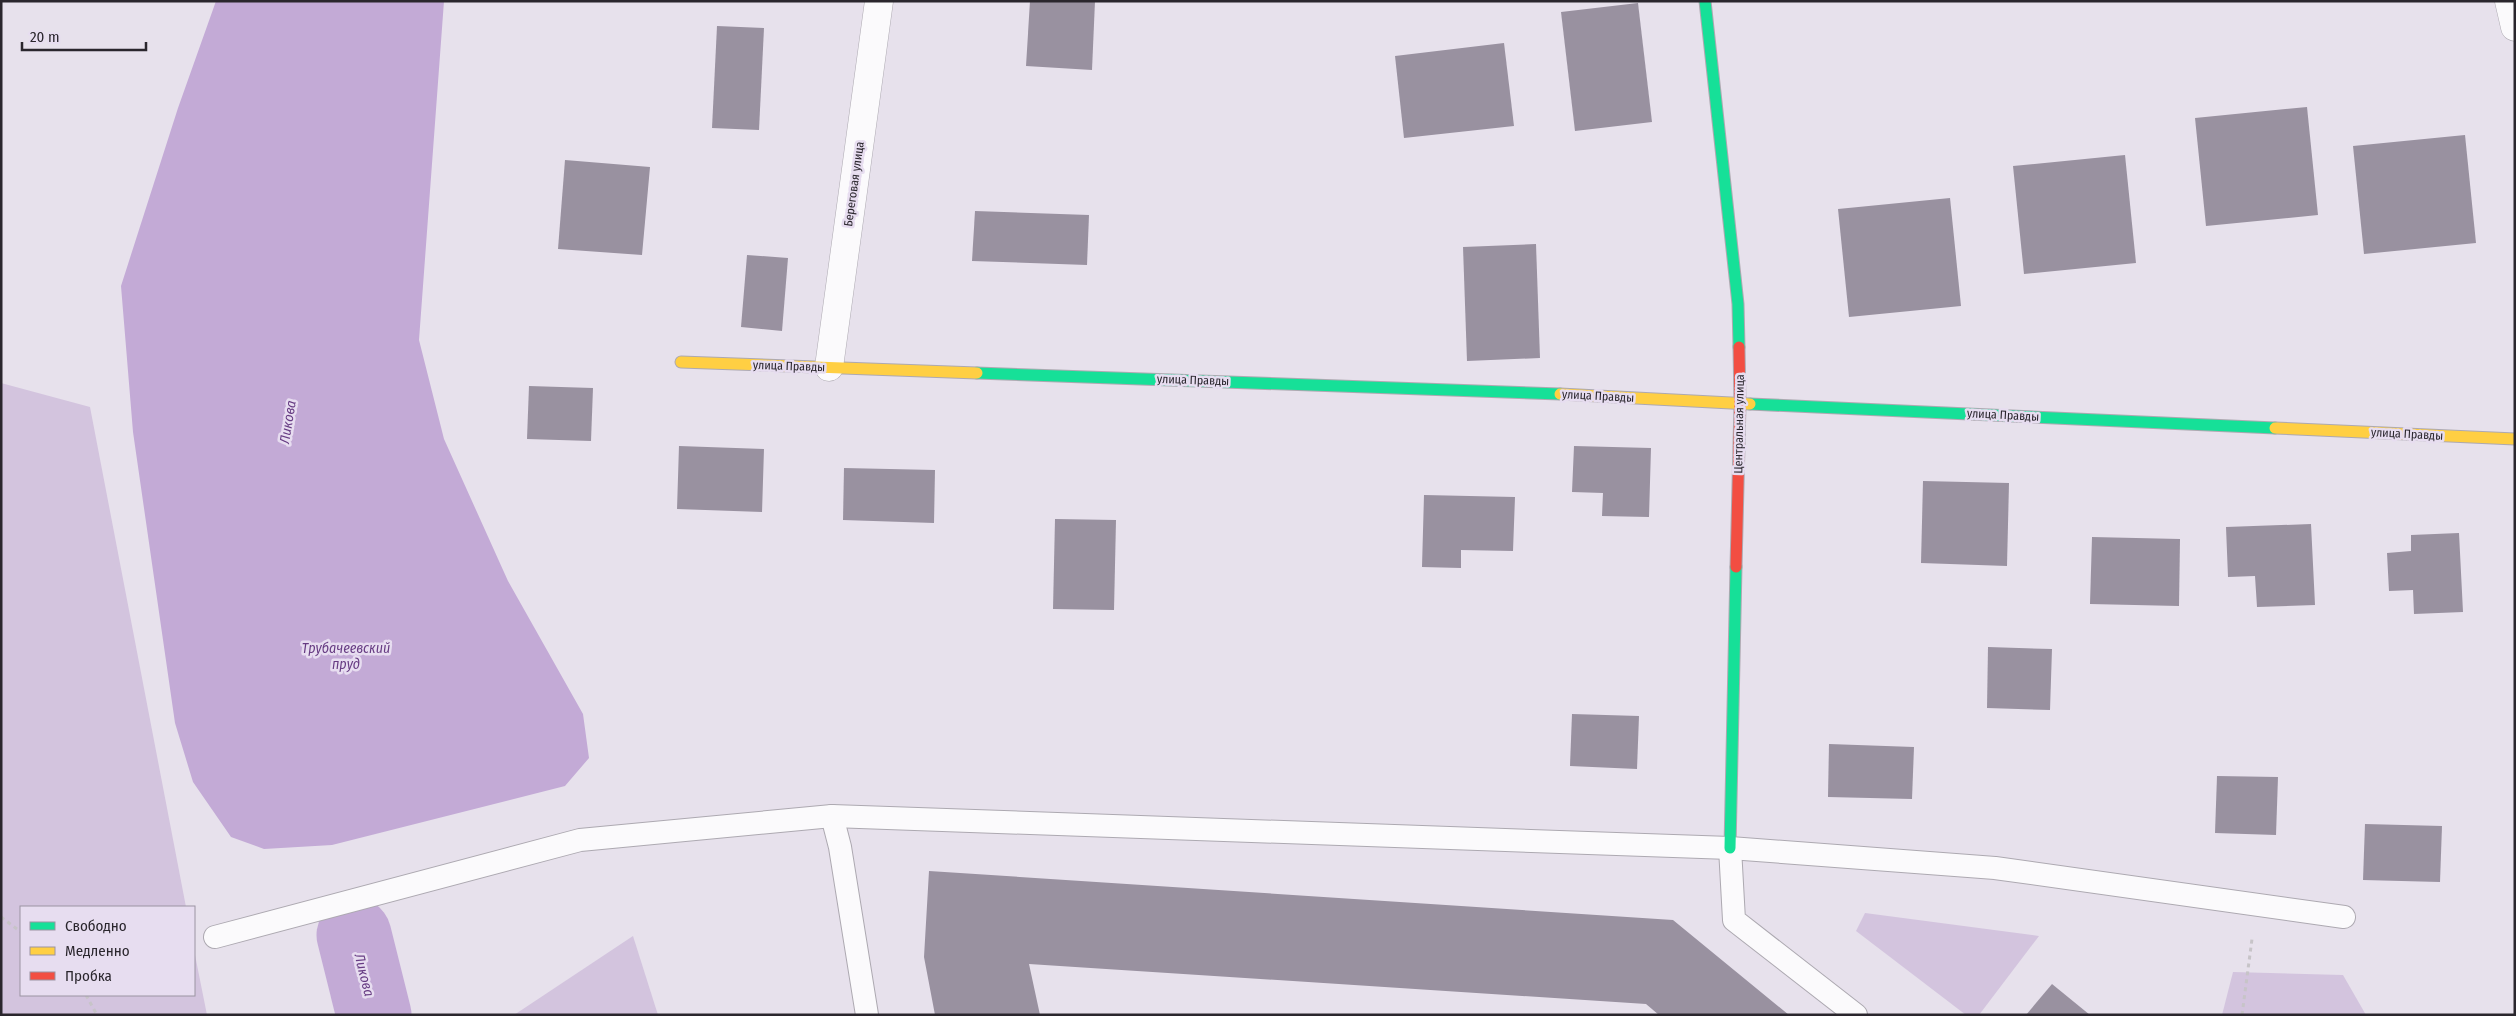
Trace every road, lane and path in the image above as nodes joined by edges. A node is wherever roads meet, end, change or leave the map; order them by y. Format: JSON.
{"nodes":[{"id":1,"x":879,"y":1,"type":"edge"},
{"id":2,"x":1705,"y":1,"type":"edge"},
{"id":3,"x":2509,"y":1,"type":"edge"},
{"id":4,"x":2515,"y":27,"type":"edge"},
{"id":5,"x":681,"y":362,"type":"dead end"},
{"id":6,"x":829,"y":367,"type":"junction"},
{"id":7,"x":1740,"y":404,"type":"junction"},
{"id":8,"x":2515,"y":439,"type":"edge"},
{"id":9,"x":832,"y":816,"type":"junction"},
{"id":10,"x":1730,"y":848,"type":"junction"},
{"id":11,"x":2256,"y":906,"type":"junction"},
{"id":12,"x":1,"y":916,"type":"edge"},
{"id":13,"x":2344,"y":917,"type":"dead end"},
{"id":14,"x":20,"y":931,"type":"edge"},
{"id":15,"x":215,"y":937,"type":"dead end"},
{"id":16,"x":87,"y":996,"type":"edge"},
{"id":17,"x":97,"y":1015,"type":"edge"},
{"id":18,"x":866,"y":1015,"type":"edge"},
{"id":19,"x":1856,"y":1015,"type":"edge"},
{"id":20,"x":2242,"y":1015,"type":"edge"}],
"edges":[{"from":1,"to":6,"type":"street","name":"Береговая улица"},
{"from":2,"to":7,"type":"street","name":"Центральная улица"},
{"from":3,"to":4,"type":"street"},
{"from":5,"to":6,"type":"street","name":"улица Правды"},
{"from":6,"to":7,"type":"street","name":"улица Правды"},
{"from":7,"to":8,"type":"street","name":"улица Правды"},
{"from":7,"to":10,"type":"street","name":"Центральная улица"},
{"from":9,"to":10,"type":"lane"},
{"from":9,"to":15,"type":"lane"},
{"from":9,"to":18,"type":"lane"},
{"from":10,"to":11,"type":"lane"},
{"from":10,"to":19,"type":"lane"},
{"from":11,"to":13,"type":"lane"},
{"from":11,"to":20,"type":"path"},
{"from":12,"to":14,"type":"path"},
{"from":16,"to":17,"type":"path"}]}
